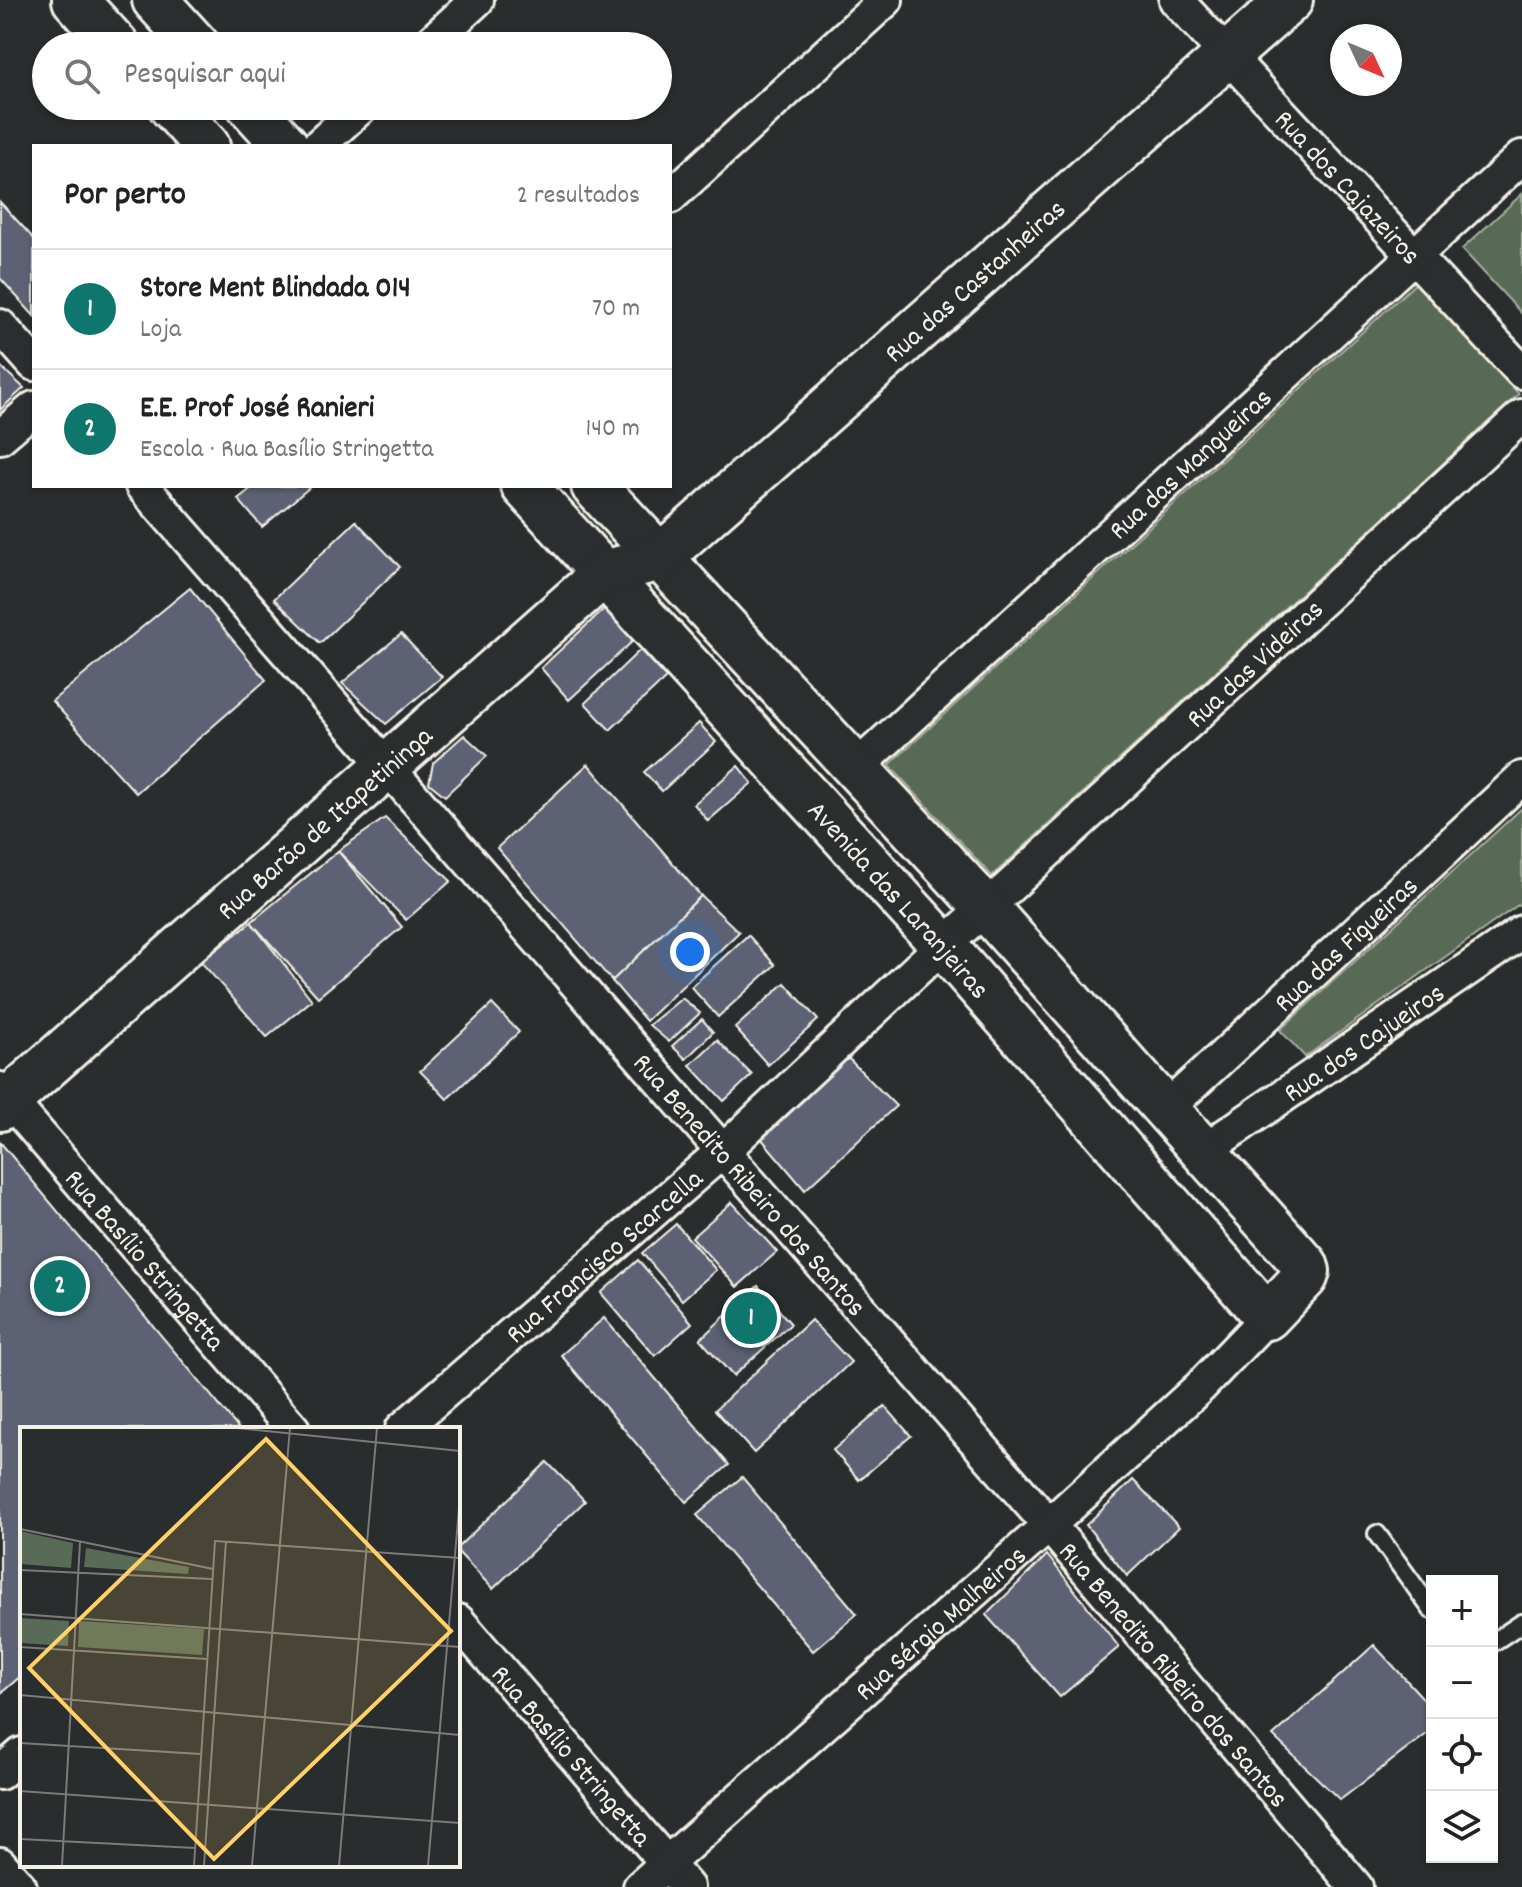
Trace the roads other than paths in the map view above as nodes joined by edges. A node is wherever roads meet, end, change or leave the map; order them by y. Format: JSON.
{"nodes":[{"id":1,"x":75,"y":0,"type":"edge"},
{"id":2,"x":155,"y":0,"type":"edge"},
{"id":3,"x":477,"y":0,"type":"edge"},
{"id":4,"x":886,"y":0,"type":"edge"},
{"id":5,"x":1176,"y":0,"type":"edge"},
{"id":6,"x":1290,"y":0,"type":"edge"},
{"id":7,"x":104,"y":32,"type":"edge"},
{"id":8,"x":184,"y":32,"type":"edge"},
{"id":9,"x":442,"y":32,"type":"edge"},
{"id":10,"x":1227,"y":58,"type":"junction"},
{"id":11,"x":184,"y":120,"type":"edge"},
{"id":12,"x":263,"y":120,"type":"edge"},
{"id":13,"x":347,"y":120,"type":"edge"},
{"id":14,"x":205,"y":144,"type":"edge"},
{"id":15,"x":284,"y":144,"type":"edge"},
{"id":16,"x":320,"y":144,"type":"edge"},
{"id":17,"x":1522,"y":157,"type":"edge"},
{"id":18,"x":672,"y":195,"type":"edge"},
{"id":19,"x":1413,"y":256,"type":"junction"},
{"id":20,"x":0,"y":326,"type":"edge"},
{"id":21,"x":32,"y":362,"type":"edge"},
{"id":22,"x":1522,"y":372,"type":"edge"},
{"id":23,"x":32,"y":410,"type":"edge"},
{"id":24,"x":1522,"y":416,"type":"edge"},
{"id":25,"x":0,"y":437,"type":"edge"},
{"id":26,"x":144,"y":488,"type":"edge"},
{"id":27,"x":526,"y":488,"type":"edge"},
{"id":28,"x":596,"y":488,"type":"edge"},
{"id":29,"x":659,"y":558,"type":"junction"},
{"id":30,"x":605,"y":573,"type":"junction"},
{"id":31,"x":387,"y":765,"type":"junction"},
{"id":32,"x":856,"y":768,"type":"junction"},
{"id":33,"x":1522,"y":778,"type":"edge"},
{"id":34,"x":986,"y":908,"type":"junction"},
{"id":35,"x":1522,"y":932,"type":"edge"},
{"id":36,"x":943,"y":945,"type":"junction"},
{"id":37,"x":3,"y":1099,"type":"edge"},
{"id":38,"x":1166,"y":1109,"type":"junction"},
{"id":39,"x":723,"y":1151,"type":"junction"},
{"id":40,"x":1203,"y":1151,"type":"junction"},
{"id":41,"x":1267,"y":1317,"type":"junction"},
{"id":42,"x":291,"y":1427,"type":"edge"},
{"id":43,"x":404,"y":1427,"type":"edge"},
{"id":44,"x":1049,"y":1525,"type":"junction"},
{"id":45,"x":1377,"y":1534,"type":"dead end"},
{"id":46,"x":1426,"y":1602,"type":"edge"},
{"id":47,"x":460,"y":1623,"type":"edge"},
{"id":48,"x":1522,"y":1623,"type":"edge"},
{"id":49,"x":1498,"y":1639,"type":"edge"},
{"id":50,"x":20,"y":1756,"type":"edge"},
{"id":51,"x":0,"y":1773,"type":"edge"},
{"id":52,"x":0,"y":1864,"type":"edge"},
{"id":53,"x":677,"y":1875,"type":"edge"},
{"id":54,"x":20,"y":1887,"type":"edge"},
{"id":55,"x":640,"y":1887,"type":"edge"},
{"id":56,"x":1356,"y":1887,"type":"edge"}],
"edges":[{"from":1,"to":7,"type":"street"},
{"from":2,"to":8,"type":"street"},
{"from":3,"to":9,"type":"street"},
{"from":4,"to":18,"type":"street"},
{"from":5,"to":10,"type":"street","name":"Rua dos Cajazeiros"},
{"from":6,"to":10,"type":"street","name":"Rua das Castanheiras"},
{"from":10,"to":19,"type":"street","name":"Rua dos Cajazeiros"},
{"from":10,"to":29,"type":"street","name":"Rua das Castanheiras"},
{"from":11,"to":14,"type":"street"},
{"from":12,"to":15,"type":"street"},
{"from":13,"to":16,"type":"street"},
{"from":17,"to":19,"type":"street","name":"Rua das Mangueiras"},
{"from":19,"to":22,"type":"street","name":"Rua dos Cajazeiros"},
{"from":19,"to":32,"type":"street","name":"Rua das Mangueiras"},
{"from":20,"to":21,"type":"street"},
{"from":23,"to":25,"type":"street"},
{"from":24,"to":34,"type":"street","name":"Rua das Videiras"},
{"from":26,"to":31,"type":"street","name":"Rua Benedito Ribeiro dos Santos"},
{"from":27,"to":30,"type":"street","name":"Avenida das Laranjeiras"},
{"from":28,"to":29,"type":"street","name":"Avenida das Laranjeiras"},
{"from":29,"to":30,"type":"street","name":"Rua Barão de Itapetininga"},
{"from":29,"to":32,"type":"street","name":"Avenida das Laranjeiras"},
{"from":30,"to":31,"type":"street","name":"Rua Barão de Itapetininga"},
{"from":30,"to":36,"type":"street","name":"Avenida das Laranjeiras"},
{"from":31,"to":37,"type":"street","name":"Rua Barão de Itapetininga"},
{"from":31,"to":39,"type":"street","name":"Rua Benedito Ribeiro dos Santos"},
{"from":32,"to":34,"type":"street","name":"Avenida das Laranjeiras"},
{"from":33,"to":38,"type":"street","name":"Rua das Figueiras"},
{"from":34,"to":36,"type":"street","name":"Rua das Videiras"},
{"from":34,"to":38,"type":"street","name":"Avenida das Laranjeiras"},
{"from":35,"to":40,"type":"street","name":"Rua dos Cajueiros"},
{"from":36,"to":39,"type":"street","name":"Rua Francisco Scarcella"},
{"from":36,"to":41,"type":"street","name":"Avenida das Laranjeiras"},
{"from":37,"to":42,"type":"street","name":"Rua Basílio Stringetta"},
{"from":38,"to":40,"type":"street","name":"Avenida das Laranjeiras"},
{"from":39,"to":43,"type":"street","name":"Rua Francisco Scarcella"},
{"from":39,"to":44,"type":"street","name":"Rua Benedito Ribeiro dos Santos"},
{"from":40,"to":41,"type":"street","name":"Avenida das Laranjeiras"},
{"from":41,"to":44,"type":"street","name":"Rua Sérgio Malheiros"},
{"from":44,"to":53,"type":"street","name":"Rua Sérgio Malheiros"},
{"from":44,"to":56,"type":"street","name":"Rua Benedito Ribeiro dos Santos"},
{"from":45,"to":46,"type":"lane"},
{"from":47,"to":53,"type":"street","name":"Rua Basílio Stringetta"},
{"from":48,"to":49,"type":"lane"},
{"from":50,"to":51,"type":"street"},
{"from":52,"to":54,"type":"street"},
{"from":53,"to":55,"type":"street","name":"Rua Sérgio Malheiros"}]}
